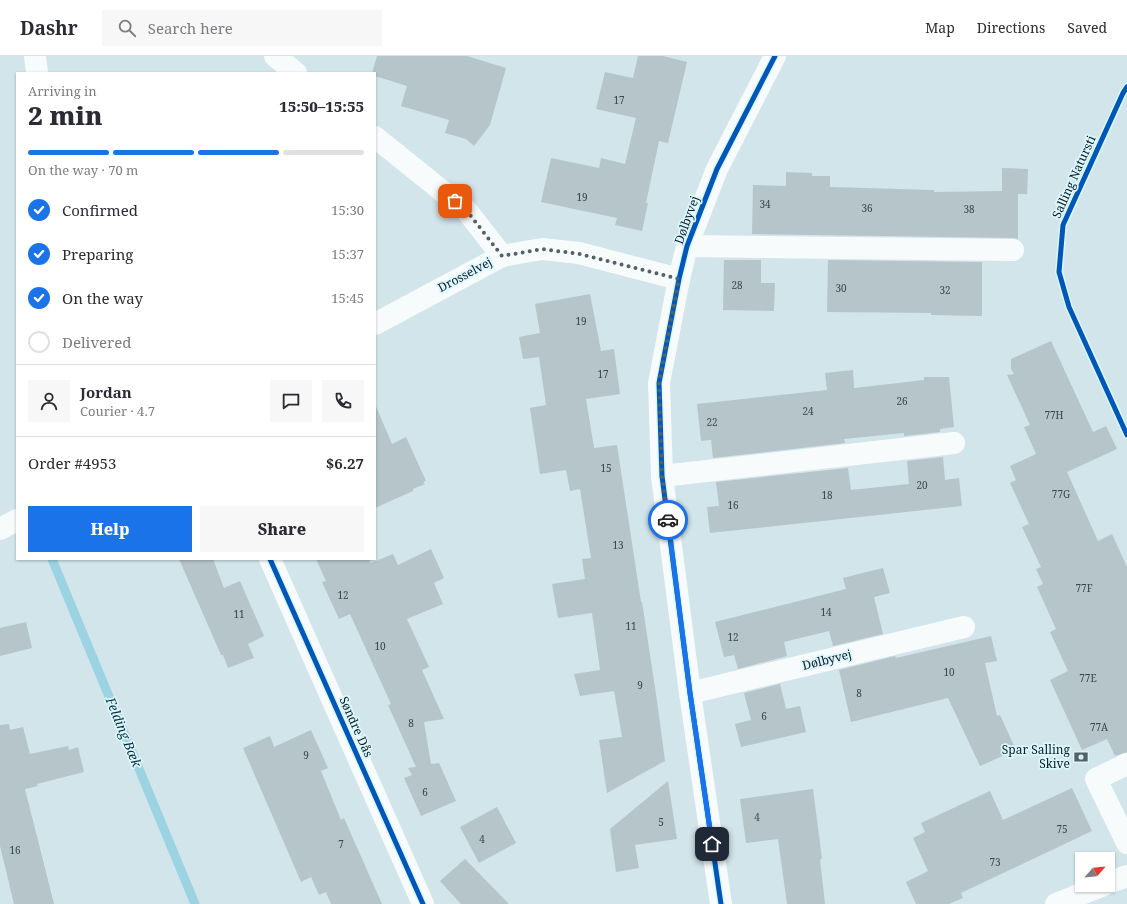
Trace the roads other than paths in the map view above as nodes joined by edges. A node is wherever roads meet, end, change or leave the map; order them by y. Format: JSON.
{"nodes":[{"id":1,"x":35,"y":56,"type":"edge"},
{"id":2,"x":275,"y":56,"type":"edge"},
{"id":3,"x":775,"y":56,"type":"edge"},
{"id":4,"x":37,"y":72,"type":"edge"},
{"id":5,"x":295,"y":72,"type":"edge"},
{"id":6,"x":376,"y":138,"type":"edge"},
{"id":7,"x":687,"y":246,"type":"junction"},
{"id":8,"x":1013,"y":250,"type":"dead end"},
{"id":9,"x":502,"y":256,"type":"junction"},
{"id":10,"x":679,"y":279,"type":"junction"},
{"id":11,"x":376,"y":323,"type":"edge"},
{"id":12,"x":954,"y":443,"type":"dead end"},
{"id":13,"x":662,"y":476,"type":"junction"},
{"id":14,"x":16,"y":521,"type":"edge"},
{"id":15,"x":0,"y":529,"type":"edge"},
{"id":16,"x":270,"y":560,"type":"edge"},
{"id":17,"x":964,"y":627,"type":"dead end"},
{"id":18,"x":690,"y":693,"type":"junction"},
{"id":19,"x":1127,"y":764,"type":"edge"},
{"id":20,"x":1127,"y":843,"type":"edge"},
{"id":21,"x":1127,"y":876,"type":"edge"},
{"id":22,"x":1115,"y":880,"type":"edge"},
{"id":23,"x":1086,"y":892,"type":"edge"},
{"id":24,"x":423,"y":904,"type":"edge"},
{"id":25,"x":721,"y":904,"type":"edge"},
{"id":26,"x":1056,"y":904,"type":"edge"}],
"edges":[{"from":1,"to":4,"type":"street"},
{"from":2,"to":5,"type":"street"},
{"from":3,"to":7,"type":"street","name":"Dølbyvej"},
{"from":6,"to":9,"type":"street"},
{"from":7,"to":8,"type":"street","name":"Dølbyvej"},
{"from":7,"to":10,"type":"street","name":"Dølbyvej"},
{"from":9,"to":10,"type":"street","name":"Drosselvej"},
{"from":9,"to":11,"type":"street","name":"Drosselvej"},
{"from":10,"to":13,"type":"street","name":"Dølbyvej"},
{"from":12,"to":13,"type":"street"},
{"from":13,"to":18,"type":"street","name":"Dølbyvej"},
{"from":14,"to":15,"type":"street"},
{"from":16,"to":24,"type":"street","name":"Søndre Dås"},
{"from":17,"to":18,"type":"street","name":"Dølbyvej"},
{"from":18,"to":25,"type":"street","name":"Dølbyvej"},
{"from":19,"to":20,"type":"street"},
{"from":21,"to":22,"type":"street"},
{"from":23,"to":26,"type":"street"}]}
